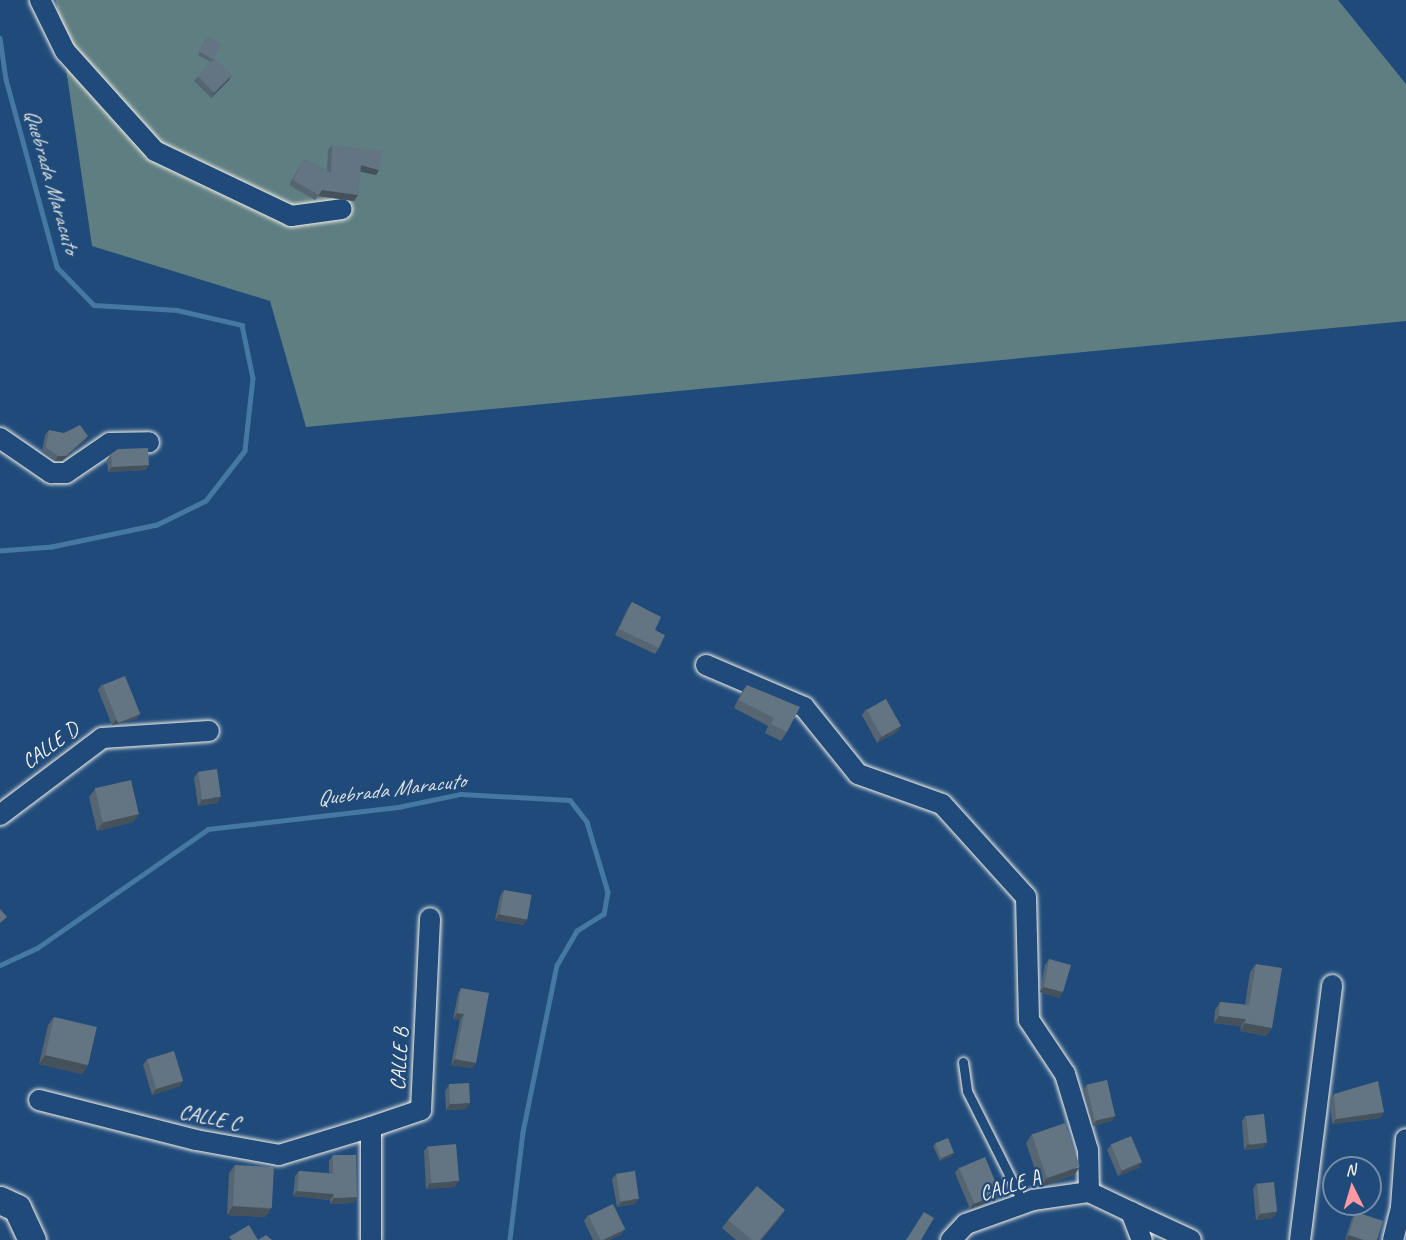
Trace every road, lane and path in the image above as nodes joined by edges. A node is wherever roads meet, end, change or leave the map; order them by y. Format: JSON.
{"nodes":[{"id":1,"x":40,"y":0,"type":"edge"},
{"id":2,"x":342,"y":209,"type":"dead end"},
{"id":3,"x":0,"y":438,"type":"edge"},
{"id":4,"x":149,"y":442,"type":"dead end"},
{"id":5,"x":706,"y":665,"type":"dead end"},
{"id":6,"x":208,"y":731,"type":"dead end"},
{"id":7,"x":0,"y":815,"type":"edge"},
{"id":8,"x":430,"y":918,"type":"dead end"},
{"id":9,"x":1332,"y":985,"type":"dead end"},
{"id":10,"x":963,"y":1062,"type":"dead end"},
{"id":11,"x":39,"y":1100,"type":"dead end"},
{"id":12,"x":371,"y":1127,"type":"junction"},
{"id":13,"x":1406,"y":1139,"type":"edge"},
{"id":14,"x":1089,"y":1192,"type":"junction"},
{"id":15,"x":0,"y":1200,"type":"edge"},
{"id":16,"x":1023,"y":1203,"type":"junction"},
{"id":17,"x":1131,"y":1212,"type":"junction"},
{"id":18,"x":32,"y":1240,"type":"edge"},
{"id":19,"x":371,"y":1240,"type":"edge"},
{"id":20,"x":951,"y":1240,"type":"edge"},
{"id":21,"x":1142,"y":1240,"type":"edge"},
{"id":22,"x":1191,"y":1240,"type":"edge"},
{"id":23,"x":1300,"y":1240,"type":"edge"},
{"id":24,"x":1393,"y":1240,"type":"edge"}],
"edges":[{"from":1,"to":2,"type":"street"},
{"from":3,"to":4,"type":"street"},
{"from":5,"to":14,"type":"street"},
{"from":6,"to":7,"type":"street","name":"CALLE D"},
{"from":8,"to":12,"type":"street","name":"CALLE B"},
{"from":9,"to":23,"type":"street"},
{"from":10,"to":16,"type":"lane"},
{"from":11,"to":12,"type":"street","name":"CALLE C"},
{"from":12,"to":19,"type":"street"},
{"from":13,"to":24,"type":"street"},
{"from":14,"to":16,"type":"street","name":"CALLE A"},
{"from":14,"to":17,"type":"street"},
{"from":15,"to":18,"type":"street"},
{"from":16,"to":20,"type":"street","name":"CALLE A"},
{"from":17,"to":21,"type":"street"},
{"from":17,"to":22,"type":"street"}]}
